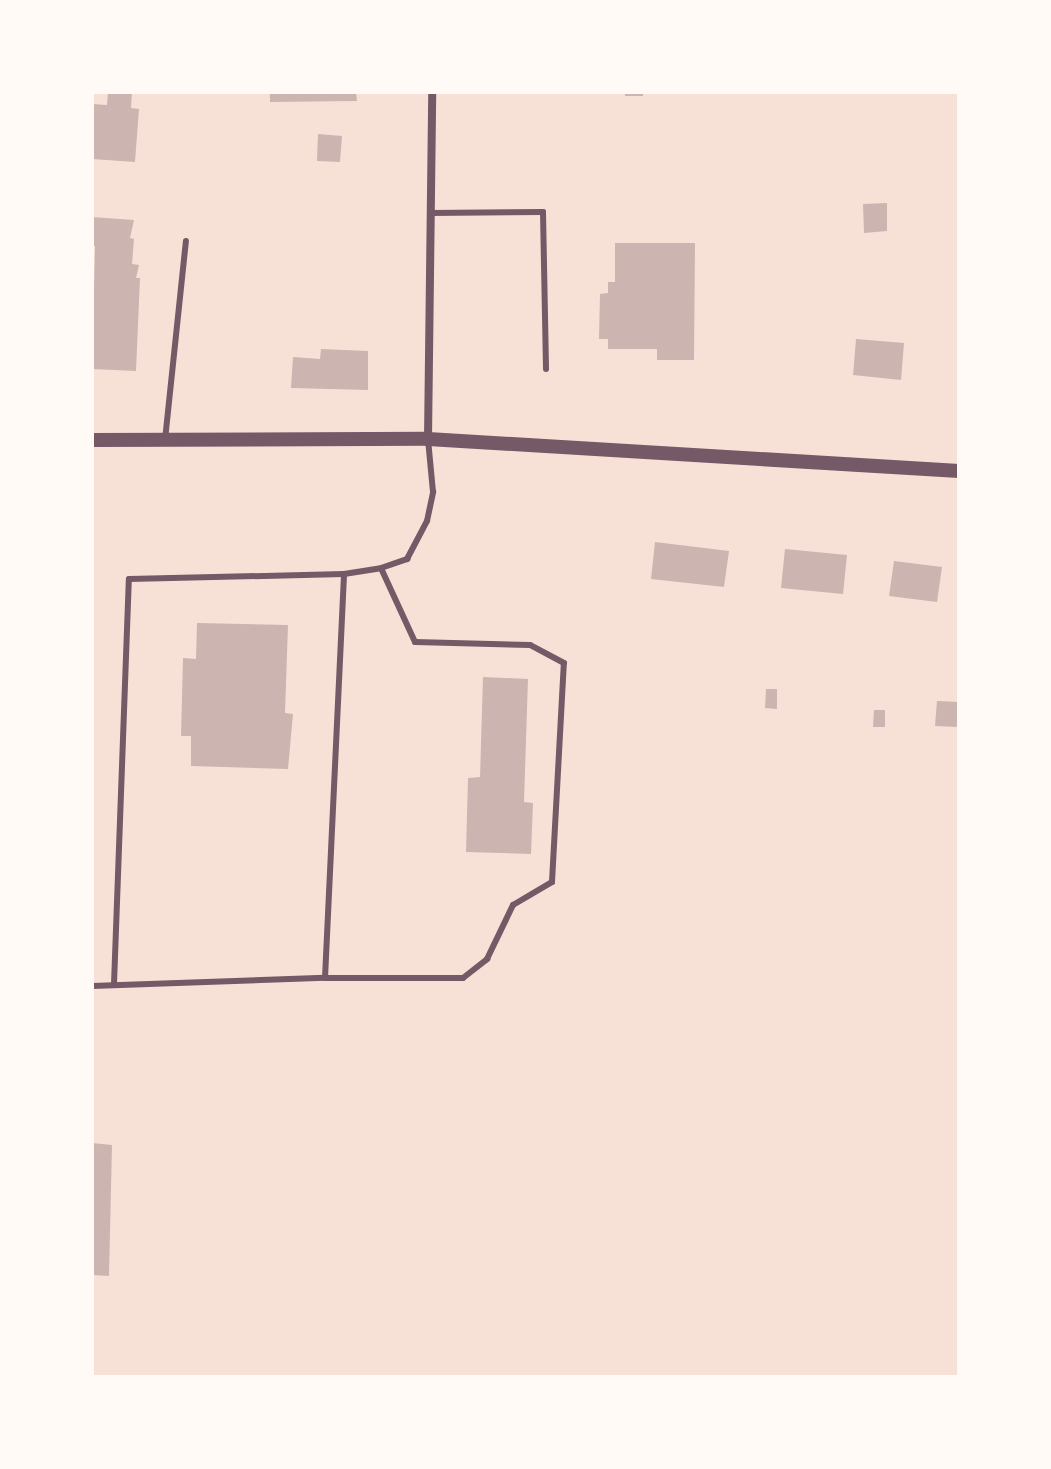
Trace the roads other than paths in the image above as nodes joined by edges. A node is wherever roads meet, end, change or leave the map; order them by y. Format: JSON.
{"nodes":[{"id":1,"x":432,"y":92,"type":"edge"},
{"id":2,"x":430,"y":213,"type":"junction"},
{"id":3,"x":186,"y":241,"type":"dead end"},
{"id":4,"x":546,"y":369,"type":"dead end"},
{"id":5,"x":428,"y":439,"type":"junction"},
{"id":6,"x":92,"y":440,"type":"edge"},
{"id":7,"x":165,"y":440,"type":"junction"},
{"id":8,"x":959,"y":471,"type":"edge"},
{"id":9,"x":381,"y":568,"type":"junction"},
{"id":10,"x":344,"y":574,"type":"junction"},
{"id":11,"x":325,"y":978,"type":"junction"},
{"id":12,"x":114,"y":984,"type":"junction"},
{"id":13,"x":92,"y":986,"type":"edge"}],
"edges":[{"from":1,"to":2,"type":"street"},
{"from":2,"to":4,"type":"lane"},
{"from":2,"to":5,"type":"street"},
{"from":3,"to":7,"type":"lane"},
{"from":5,"to":7,"type":"street"},
{"from":5,"to":8,"type":"street"},
{"from":5,"to":9,"type":"lane"},
{"from":6,"to":7,"type":"street"},
{"from":9,"to":10,"type":"lane"},
{"from":9,"to":11,"type":"lane"},
{"from":10,"to":11,"type":"lane"},
{"from":10,"to":12,"type":"lane"},
{"from":11,"to":12,"type":"lane"},
{"from":12,"to":13,"type":"lane"}]}
